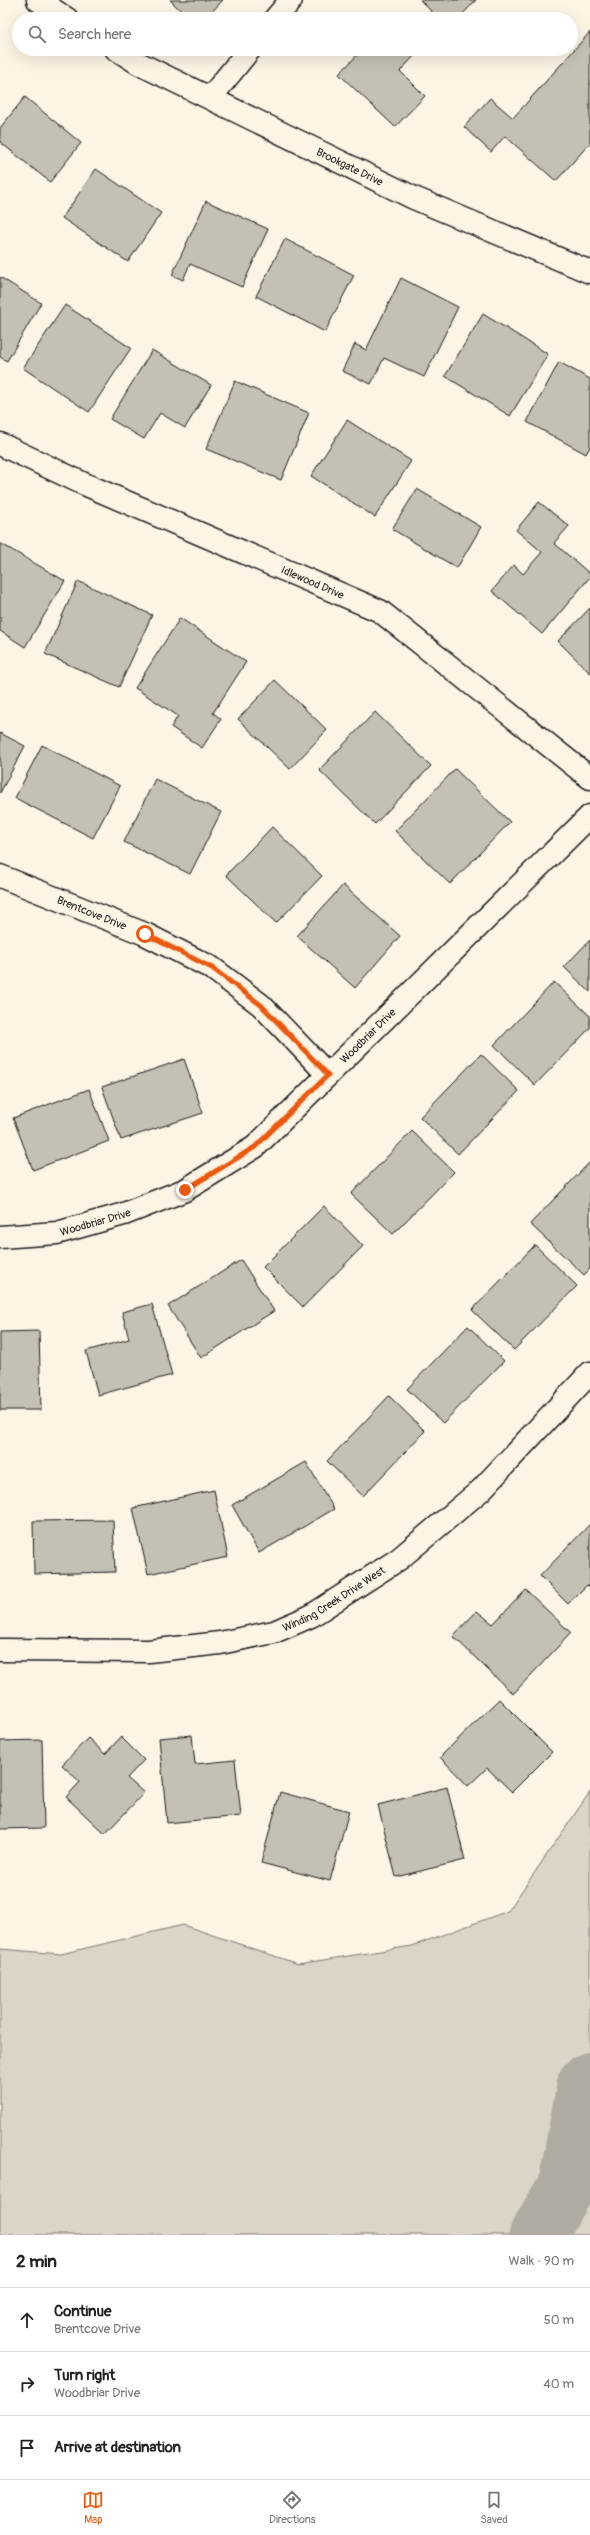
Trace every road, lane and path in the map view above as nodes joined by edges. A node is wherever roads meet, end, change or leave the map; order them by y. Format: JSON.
{"nodes":[{"id":1,"x":38,"y":0,"type":"edge"},
{"id":2,"x":291,"y":0,"type":"edge"},
{"id":3,"x":56,"y":12,"type":"edge"},
{"id":4,"x":281,"y":12,"type":"edge"},
{"id":5,"x":127,"y":56,"type":"edge"},
{"id":6,"x":244,"y":56,"type":"edge"},
{"id":7,"x":211,"y":97,"type":"junction"},
{"id":8,"x":586,"y":264,"type":"edge"},
{"id":9,"x":0,"y":444,"type":"edge"},
{"id":10,"x":590,"y":778,"type":"edge"},
{"id":11,"x":590,"y":816,"type":"edge"},
{"id":12,"x":0,"y":876,"type":"edge"},
{"id":13,"x":328,"y":1075,"type":"junction"},
{"id":14,"x":0,"y":1237,"type":"edge"},
{"id":15,"x":590,"y":1374,"type":"edge"},
{"id":16,"x":0,"y":1650,"type":"edge"}],
"edges":[{"from":1,"to":3,"type":"street"},
{"from":2,"to":4,"type":"street"},
{"from":5,"to":7,"type":"street","name":"Brookgate Drive"},
{"from":6,"to":7,"type":"street"},
{"from":7,"to":8,"type":"street","name":"Brookgate Drive"},
{"from":9,"to":10,"type":"street","name":"Idlewood Drive"},
{"from":11,"to":13,"type":"street","name":"Woodbriar Drive"},
{"from":12,"to":13,"type":"street","name":"Brentcove Drive"},
{"from":13,"to":14,"type":"street","name":"Woodbriar Drive"},
{"from":15,"to":16,"type":"street","name":"Winding Creek Drive West"}]}
